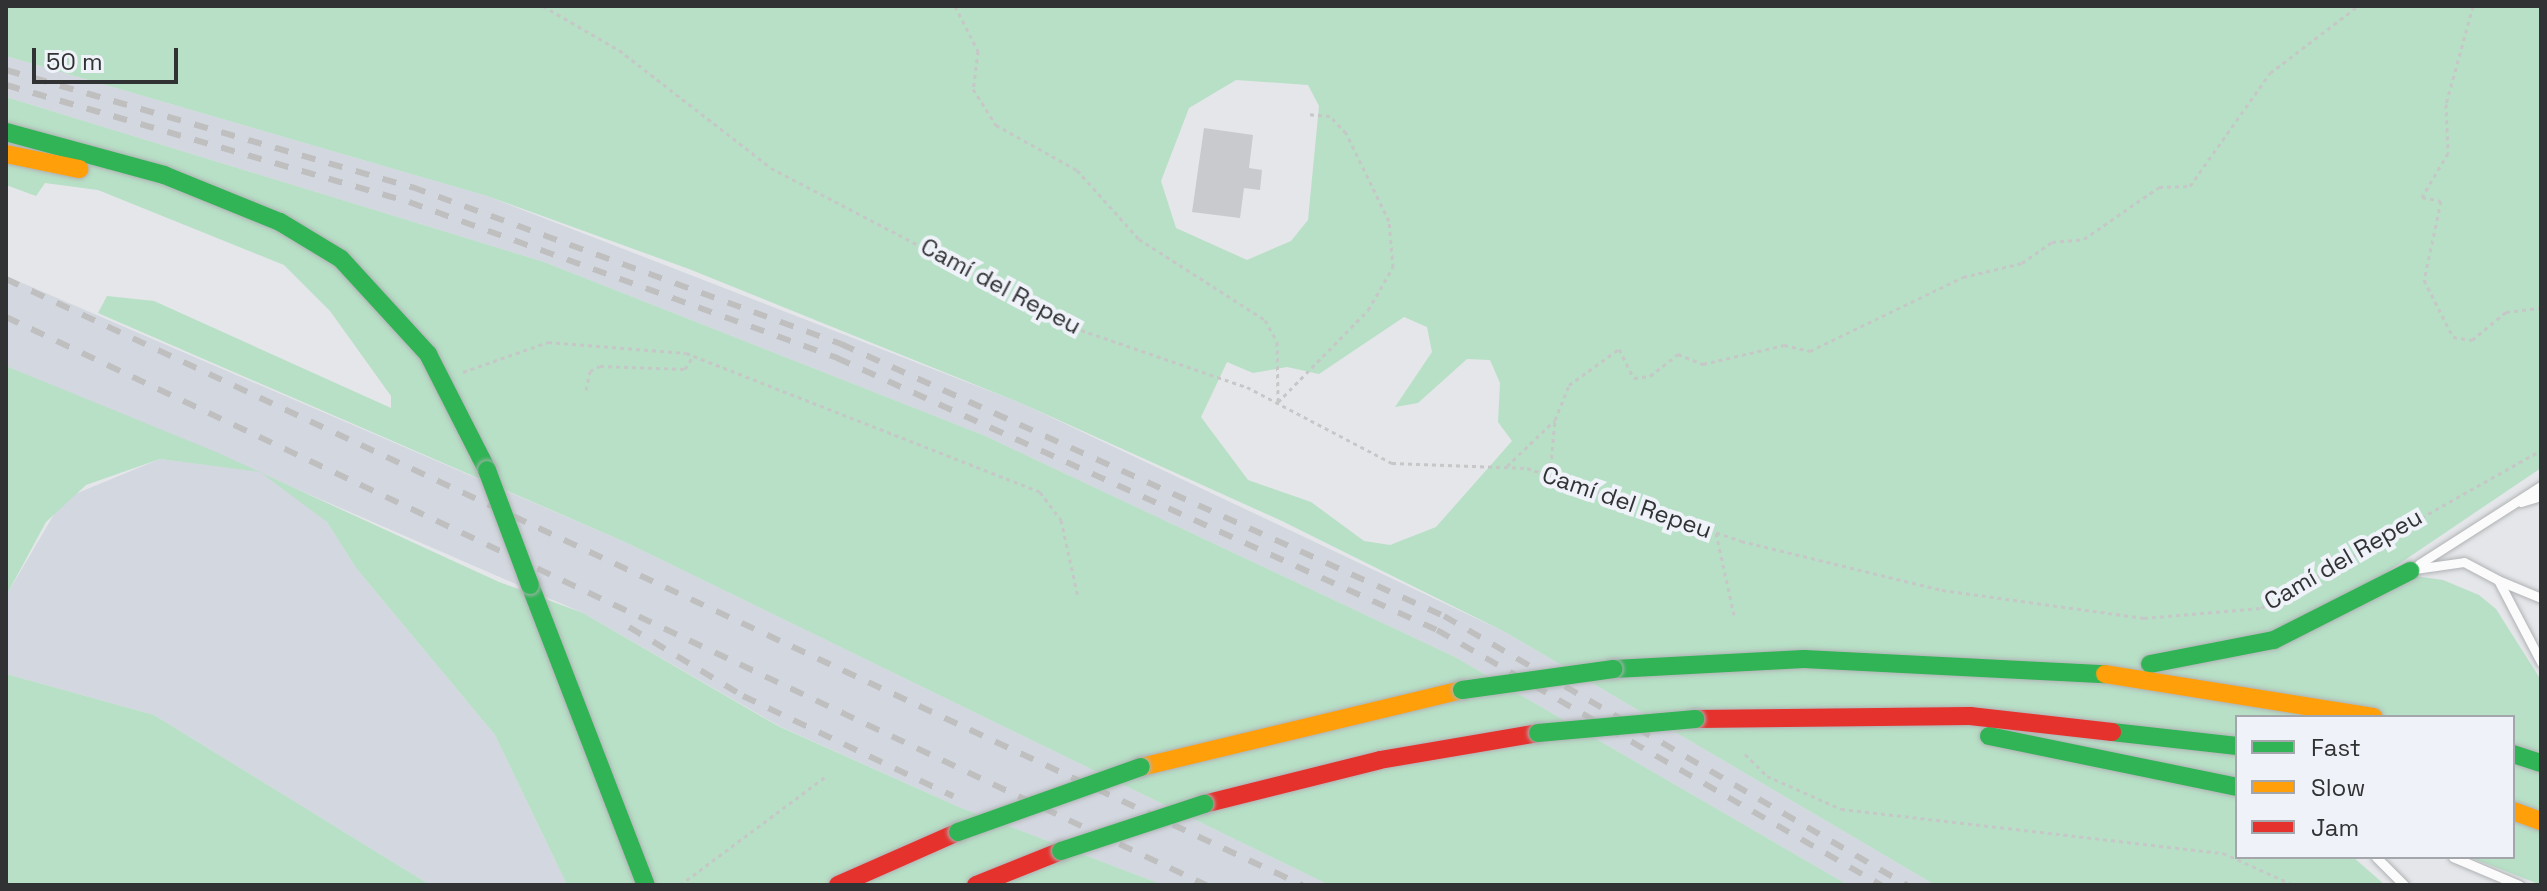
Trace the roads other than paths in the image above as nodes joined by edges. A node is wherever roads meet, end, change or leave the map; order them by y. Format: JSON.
{"nodes":[{"id":1,"x":6,"y":132,"type":"edge"},
{"id":2,"x":6,"y":142,"type":"edge"},
{"id":3,"x":78,"y":152,"type":"junction"},
{"id":4,"x":11,"y":157,"type":"edge"},
{"id":5,"x":211,"y":195,"type":"junction"},
{"id":6,"x":2541,"y":486,"type":"edge"},
{"id":7,"x":2541,"y":496,"type":"edge"},
{"id":8,"x":2498,"y":511,"type":"junction"},
{"id":9,"x":2410,"y":571,"type":"junction"},
{"id":10,"x":2498,"y":580,"type":"junction"},
{"id":11,"x":2541,"y":598,"type":"edge"},
{"id":12,"x":2541,"y":662,"type":"edge"},
{"id":13,"x":2101,"y":672,"type":"junction"},
{"id":14,"x":1879,"y":713,"type":"junction"},
{"id":15,"x":2362,"y":715,"type":"edge"},
{"id":16,"x":2235,"y":746,"type":"edge"},
{"id":17,"x":2515,"y":755,"type":"edge"},
{"id":18,"x":2541,"y":763,"type":"edge"},
{"id":19,"x":2235,"y":787,"type":"edge"},
{"id":20,"x":2515,"y":812,"type":"edge"},
{"id":21,"x":2541,"y":821,"type":"edge"},
{"id":22,"x":2378,"y":859,"type":"edge"},
{"id":23,"x":2458,"y":859,"type":"edge"},
{"id":24,"x":646,"y":885,"type":"edge"},
{"id":25,"x":838,"y":885,"type":"edge"},
{"id":26,"x":976,"y":885,"type":"edge"},
{"id":27,"x":2404,"y":885,"type":"edge"},
{"id":28,"x":2519,"y":885,"type":"edge"}],
"edges":[{"from":1,"to":3,"type":"main road"},
{"from":2,"to":3,"type":"main road"},
{"from":3,"to":5,"type":"main road"},
{"from":4,"to":5,"type":"main road"},
{"from":5,"to":24,"type":"main road","bridge":true},
{"from":6,"to":8,"type":"lane"},
{"from":7,"to":8,"type":"lane"},
{"from":8,"to":9,"type":"lane"},
{"from":9,"to":10,"type":"lane"},
{"from":9,"to":13,"type":"main road"},
{"from":10,"to":11,"type":"lane"},
{"from":10,"to":12,"type":"lane"},
{"from":13,"to":15,"type":"main road"},
{"from":13,"to":25,"type":"main road","bridge":true},
{"from":14,"to":16,"type":"main road"},
{"from":14,"to":19,"type":"main road"},
{"from":14,"to":26,"type":"main road","bridge":true},
{"from":17,"to":18,"type":"main road"},
{"from":20,"to":21,"type":"main road"},
{"from":22,"to":27,"type":"lane"},
{"from":23,"to":28,"type":"lane"}]}
